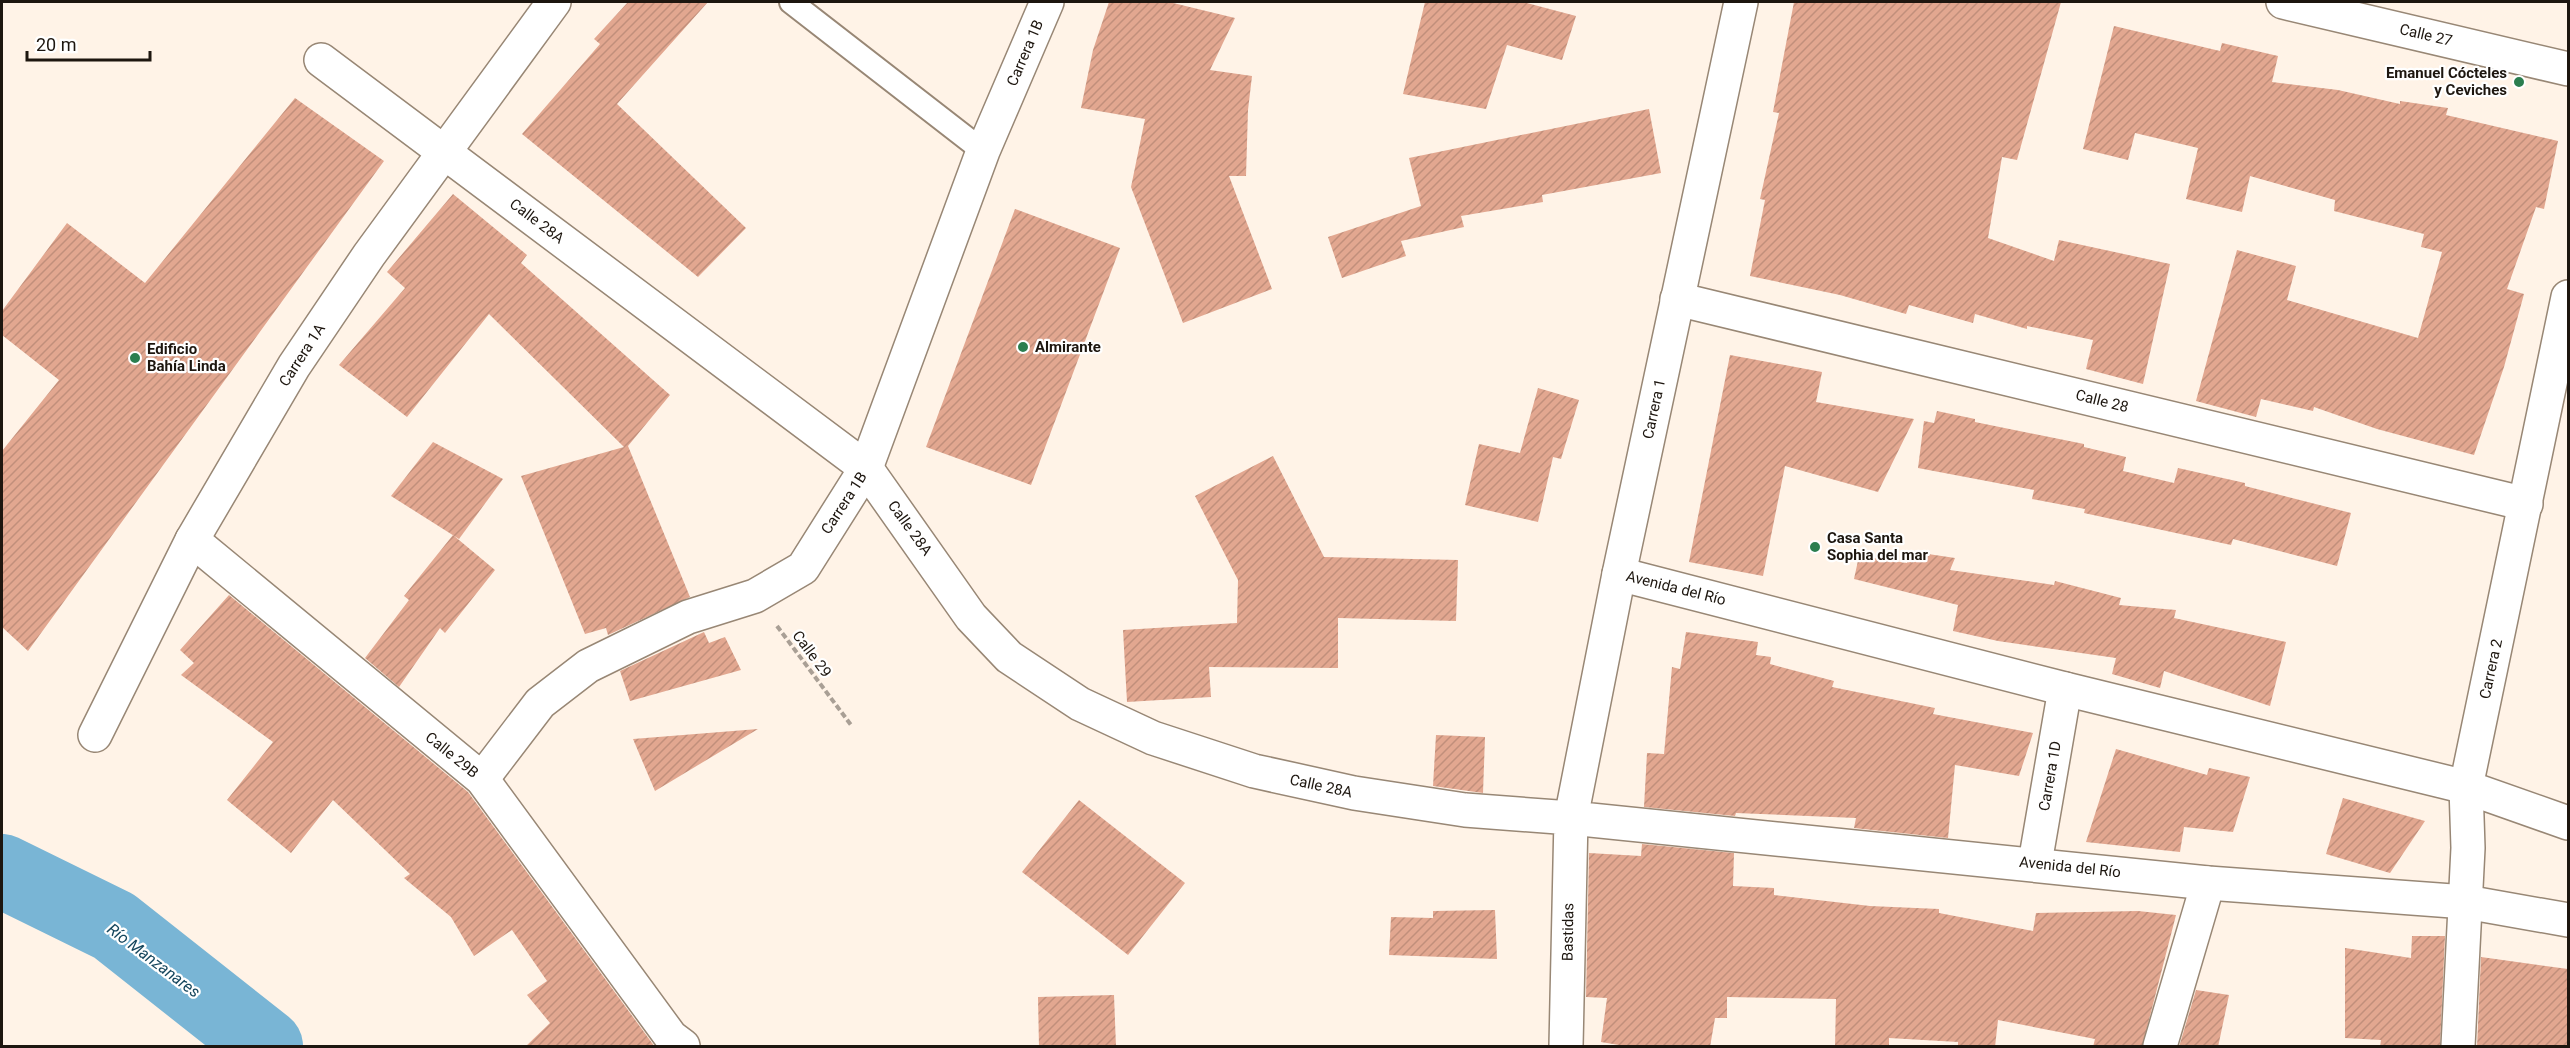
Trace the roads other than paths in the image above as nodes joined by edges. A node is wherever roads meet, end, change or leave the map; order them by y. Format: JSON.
{"nodes":[{"id":1,"x":554,"y":2,"type":"edge"},
{"id":2,"x":791,"y":2,"type":"edge"},
{"id":3,"x":1047,"y":2,"type":"edge"},
{"id":4,"x":1742,"y":2,"type":"edge"},
{"id":5,"x":2283,"y":2,"type":"edge"},
{"id":6,"x":321,"y":60,"type":"dead end"},
{"id":7,"x":2568,"y":69,"type":"edge"},
{"id":8,"x":445,"y":151,"type":"junction"},
{"id":9,"x":983,"y":151,"type":"junction"},
{"id":10,"x":2568,"y":297,"type":"edge"},
{"id":11,"x":1677,"y":299,"type":"junction"},
{"id":12,"x":866,"y":468,"type":"junction"},
{"id":13,"x":2526,"y":504,"type":"junction"},
{"id":14,"x":192,"y":540,"type":"junction"},
{"id":15,"x":1619,"y":574,"type":"junction"},
{"id":16,"x":2066,"y":689,"type":"junction"},
{"id":17,"x":95,"y":735,"type":"dead end"},
{"id":18,"x":482,"y":779,"type":"junction"},
{"id":19,"x":2466,"y":787,"type":"junction"},
{"id":20,"x":1571,"y":818,"type":"junction"},
{"id":21,"x":2568,"y":823,"type":"edge"},
{"id":22,"x":2035,"y":863,"type":"junction"},
{"id":23,"x":2208,"y":883,"type":"junction"},
{"id":24,"x":2466,"y":902,"type":"junction"},
{"id":25,"x":2568,"y":920,"type":"edge"},
{"id":26,"x":683,"y":1047,"type":"edge"},
{"id":27,"x":1566,"y":1047,"type":"edge"},
{"id":28,"x":2160,"y":1047,"type":"edge"},
{"id":29,"x":2458,"y":1047,"type":"edge"}],
"edges":[{"from":1,"to":8,"type":"street","name":"Carrera 1A"},
{"from":2,"to":9,"type":"lane"},
{"from":3,"to":9,"type":"street","name":"Carrera 1B"},
{"from":4,"to":11,"type":"street","name":"Carrera 1"},
{"from":5,"to":7,"type":"street","name":"Calle 27"},
{"from":6,"to":8,"type":"street","name":"Calle 28A"},
{"from":8,"to":12,"type":"street","name":"Calle 28A"},
{"from":8,"to":14,"type":"street","name":"Carrera 1A"},
{"from":9,"to":12,"type":"street","name":"Carrera 1B"},
{"from":10,"to":13,"type":"street","name":"Carrera 2"},
{"from":11,"to":13,"type":"street","name":"Calle 28"},
{"from":11,"to":15,"type":"street","name":"Carrera 1"},
{"from":12,"to":18,"type":"street","name":"Carrera 1B"},
{"from":12,"to":20,"type":"street","name":"Calle 28A"},
{"from":13,"to":19,"type":"street","name":"Carrera 2"},
{"from":14,"to":17,"type":"street","name":"Carrera 1A"},
{"from":14,"to":18,"type":"street","name":"Calle 29B"},
{"from":15,"to":16,"type":"street","name":"Avenida del Río"},
{"from":15,"to":20,"type":"street","name":"Carrera 1"},
{"from":16,"to":19,"type":"street","name":"Avenida del Río"},
{"from":16,"to":22,"type":"street","name":"Carrera 1D"},
{"from":18,"to":26,"type":"street","name":"Calle 29B"},
{"from":19,"to":21,"type":"street","name":"Avenida del Río"},
{"from":19,"to":24,"type":"street","name":"Carrera 2"},
{"from":20,"to":22,"type":"street","name":"Avenida del Río"},
{"from":20,"to":27,"type":"street","name":"Bastidas"},
{"from":22,"to":23,"type":"street","name":"Avenida del Río"},
{"from":23,"to":24,"type":"street","name":"Avenida del Río"},
{"from":23,"to":28,"type":"street"},
{"from":24,"to":25,"type":"street","name":"Avenida del Río"},
{"from":24,"to":29,"type":"street","name":"Carrera 2"}]}
